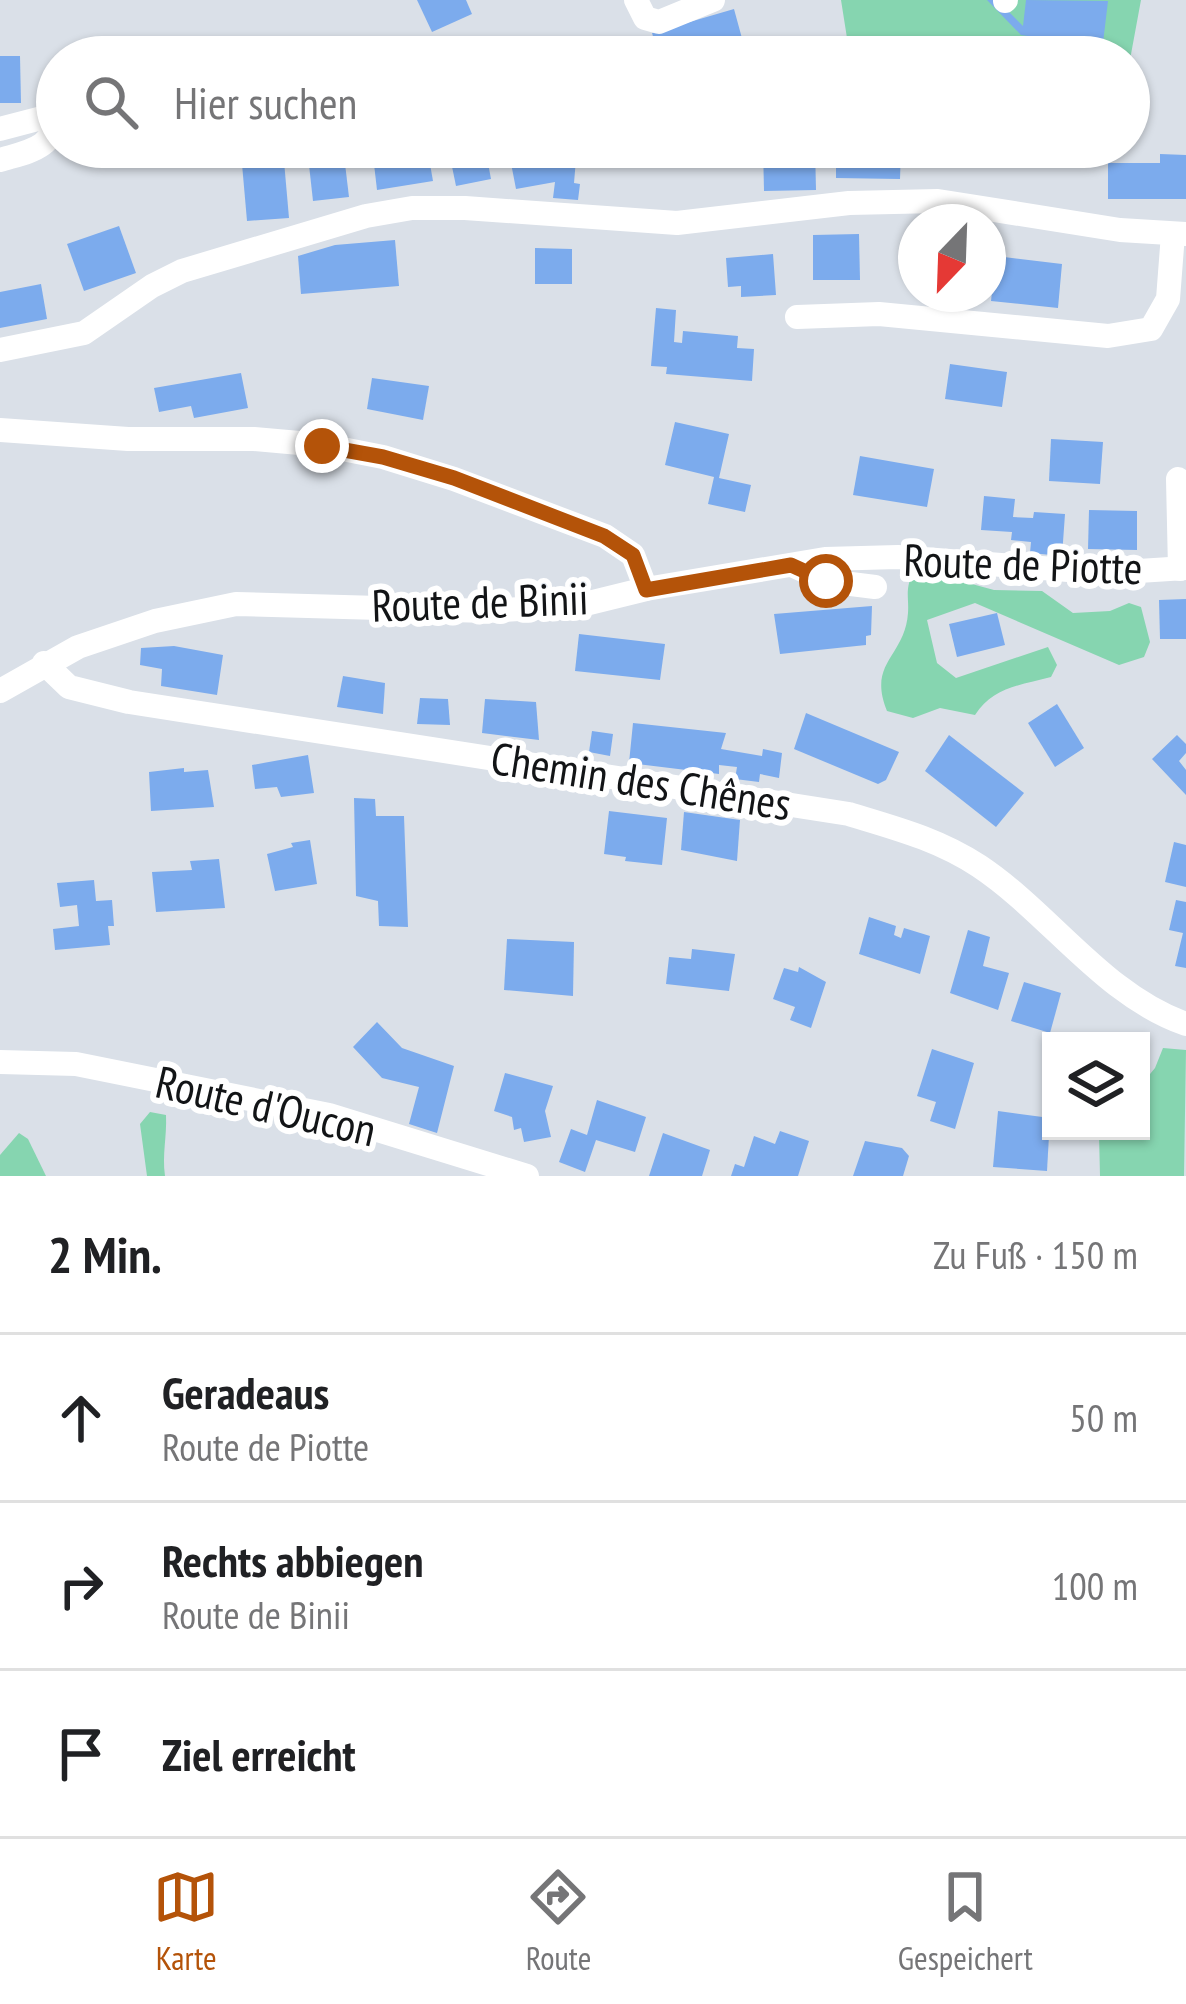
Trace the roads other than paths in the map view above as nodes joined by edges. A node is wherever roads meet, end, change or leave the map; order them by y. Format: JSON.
{"nodes":[{"id":1,"x":636,"y":0,"type":"edge"},
{"id":2,"x":712,"y":0,"type":"edge"},
{"id":3,"x":36,"y":120,"type":"edge"},
{"id":4,"x":0,"y":129,"type":"edge"},
{"id":5,"x":36,"y":149,"type":"edge"},
{"id":6,"x":0,"y":160,"type":"edge"},
{"id":7,"x":1179,"y":234,"type":"edge"},
{"id":8,"x":797,"y":317,"type":"dead end"},
{"id":9,"x":0,"y":350,"type":"edge"},
{"id":10,"x":0,"y":430,"type":"edge"},
{"id":11,"x":1178,"y":478,"type":"dead end"},
{"id":12,"x":791,"y":565,"type":"junction"},
{"id":13,"x":1183,"y":568,"type":"edge"},
{"id":14,"x":875,"y":587,"type":"dead end"},
{"id":15,"x":646,"y":590,"type":"junction"},
{"id":16,"x":44,"y":663,"type":"junction"},
{"id":17,"x":0,"y":691,"type":"edge"},
{"id":18,"x":1186,"y":1024,"type":"edge"},
{"id":19,"x":0,"y":1062,"type":"edge"},
{"id":20,"x":527,"y":1176,"type":"edge"}],
"edges":[{"from":1,"to":2,"type":"street"},
{"from":3,"to":4,"type":"street"},
{"from":5,"to":6,"type":"street"},
{"from":7,"to":8,"type":"street"},
{"from":7,"to":9,"type":"street"},
{"from":10,"to":15,"type":"street","name":"Route de Binii"},
{"from":11,"to":13,"type":"street"},
{"from":12,"to":13,"type":"street","name":"Route de Piotte"},
{"from":12,"to":14,"type":"street"},
{"from":12,"to":15,"type":"street","name":"Route de Piotte"},
{"from":15,"to":16,"type":"street","name":"Route de Binii"},
{"from":16,"to":17,"type":"street","name":"Route de Binii"},
{"from":16,"to":18,"type":"street","name":"Chemin des Chênes"},
{"from":19,"to":20,"type":"street","name":"Route d'Oucon"}]}
